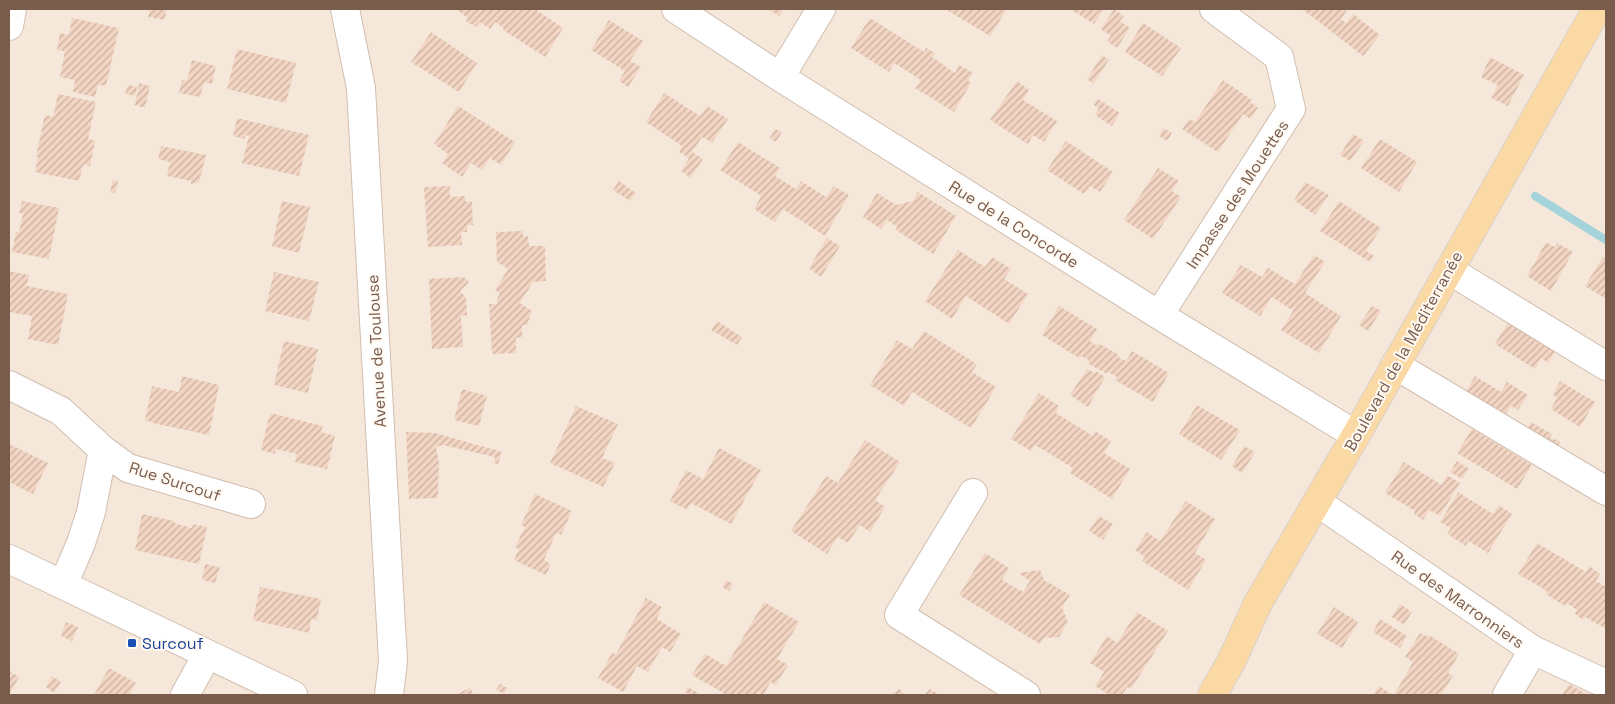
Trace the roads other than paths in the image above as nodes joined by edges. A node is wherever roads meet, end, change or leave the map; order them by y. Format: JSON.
{"nodes":[{"id":1,"x":12,"y":9,"type":"edge"},
{"id":2,"x":345,"y":9,"type":"edge"},
{"id":3,"x":676,"y":9,"type":"edge"},
{"id":4,"x":821,"y":9,"type":"edge"},
{"id":5,"x":1214,"y":9,"type":"edge"},
{"id":6,"x":1597,"y":9,"type":"edge"},
{"id":7,"x":9,"y":26,"type":"edge"},
{"id":8,"x":780,"y":76,"type":"junction"},
{"id":9,"x":1449,"y":270,"type":"junction"},
{"id":10,"x":1159,"y":315,"type":"junction"},
{"id":11,"x":1395,"y":365,"type":"junction"},
{"id":12,"x":1606,"y":366,"type":"edge"},
{"id":13,"x":9,"y":385,"type":"edge"},
{"id":14,"x":1356,"y":435,"type":"junction"},
{"id":15,"x":104,"y":450,"type":"junction"},
{"id":16,"x":1606,"y":490,"type":"edge"},
{"id":17,"x":974,"y":493,"type":"dead end"},
{"id":18,"x":1317,"y":502,"type":"junction"},
{"id":19,"x":251,"y":504,"type":"dead end"},
{"id":20,"x":9,"y":559,"type":"edge"},
{"id":21,"x":63,"y":585,"type":"junction"},
{"id":22,"x":1533,"y":650,"type":"junction"},
{"id":23,"x":207,"y":655,"type":"junction"},
{"id":24,"x":1606,"y":684,"type":"edge"},
{"id":25,"x":185,"y":695,"type":"edge"},
{"id":26,"x":293,"y":695,"type":"edge"},
{"id":27,"x":389,"y":695,"type":"edge"},
{"id":28,"x":1026,"y":695,"type":"edge"},
{"id":29,"x":1212,"y":695,"type":"edge"},
{"id":30,"x":1507,"y":695,"type":"edge"}],
"edges":[{"from":1,"to":7,"type":"street"},
{"from":2,"to":27,"type":"street","name":"Avenue de Toulouse"},
{"from":3,"to":8,"type":"street","name":"Rue de la Concorde"},
{"from":4,"to":8,"type":"street"},
{"from":5,"to":10,"type":"street","name":"Impasse des Mouettes"},
{"from":6,"to":9,"type":"main road","name":"Boulevard de la Méditerranée"},
{"from":8,"to":10,"type":"street","name":"Rue de la Concorde"},
{"from":9,"to":11,"type":"main road","name":"Boulevard de la Méditerranée"},
{"from":9,"to":12,"type":"street"},
{"from":10,"to":14,"type":"street","name":"Rue de la Concorde"},
{"from":11,"to":14,"type":"main road","name":"Boulevard de la Méditerranée"},
{"from":11,"to":16,"type":"street"},
{"from":13,"to":15,"type":"street","name":"Rue Surcouf"},
{"from":14,"to":18,"type":"main road","name":"Boulevard de la Méditerranée"},
{"from":15,"to":19,"type":"street","name":"Rue Surcouf"},
{"from":15,"to":21,"type":"street"},
{"from":17,"to":28,"type":"street"},
{"from":18,"to":22,"type":"street","name":"Rue des Marronniers"},
{"from":18,"to":29,"type":"main road","name":"Boulevard de la Méditerranée"},
{"from":20,"to":21,"type":"street"},
{"from":21,"to":23,"type":"street"},
{"from":22,"to":24,"type":"street","name":"Rue des Marronniers"},
{"from":22,"to":30,"type":"street"},
{"from":23,"to":25,"type":"street"},
{"from":23,"to":26,"type":"street"}]}
